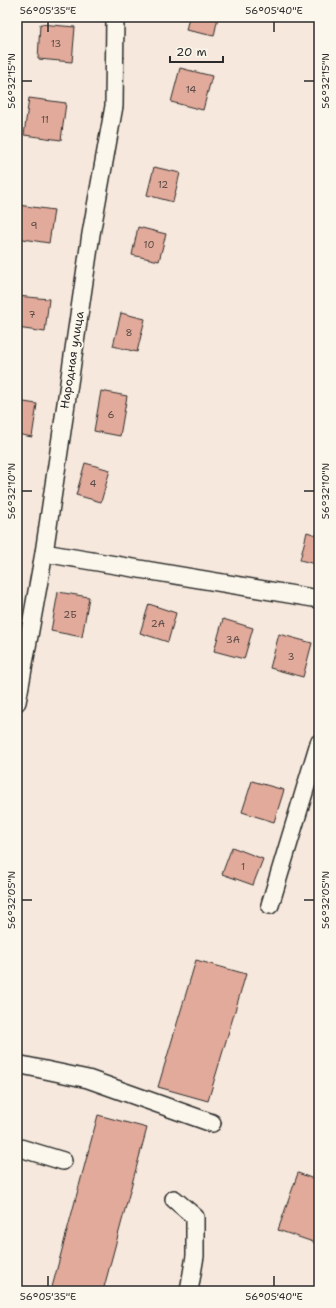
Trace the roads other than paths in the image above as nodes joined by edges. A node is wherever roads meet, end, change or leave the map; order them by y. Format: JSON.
{"nodes":[{"id":1,"x":115,"y":17,"type":"edge"},
{"id":2,"x":44,"y":553,"type":"junction"},
{"id":3,"x":319,"y":599,"type":"edge"},
{"id":4,"x":17,"y":702,"type":"edge"},
{"id":5,"x":319,"y":743,"type":"edge"},
{"id":6,"x":270,"y":905,"type":"dead end"},
{"id":7,"x":17,"y":1064,"type":"edge"},
{"id":8,"x":212,"y":1123,"type":"dead end"},
{"id":9,"x":17,"y":1147,"type":"edge"},
{"id":10,"x":63,"y":1161,"type":"dead end"},
{"id":11,"x":174,"y":1199,"type":"dead end"},
{"id":12,"x":189,"y":1291,"type":"edge"}],
"edges":[{"from":1,"to":2,"type":"street","name":"Народная улица"},
{"from":2,"to":3,"type":"street"},
{"from":2,"to":4,"type":"street","name":"Народная улица"},
{"from":5,"to":6,"type":"street"},
{"from":7,"to":8,"type":"street"},
{"from":9,"to":10,"type":"street"},
{"from":11,"to":12,"type":"street"}]}
